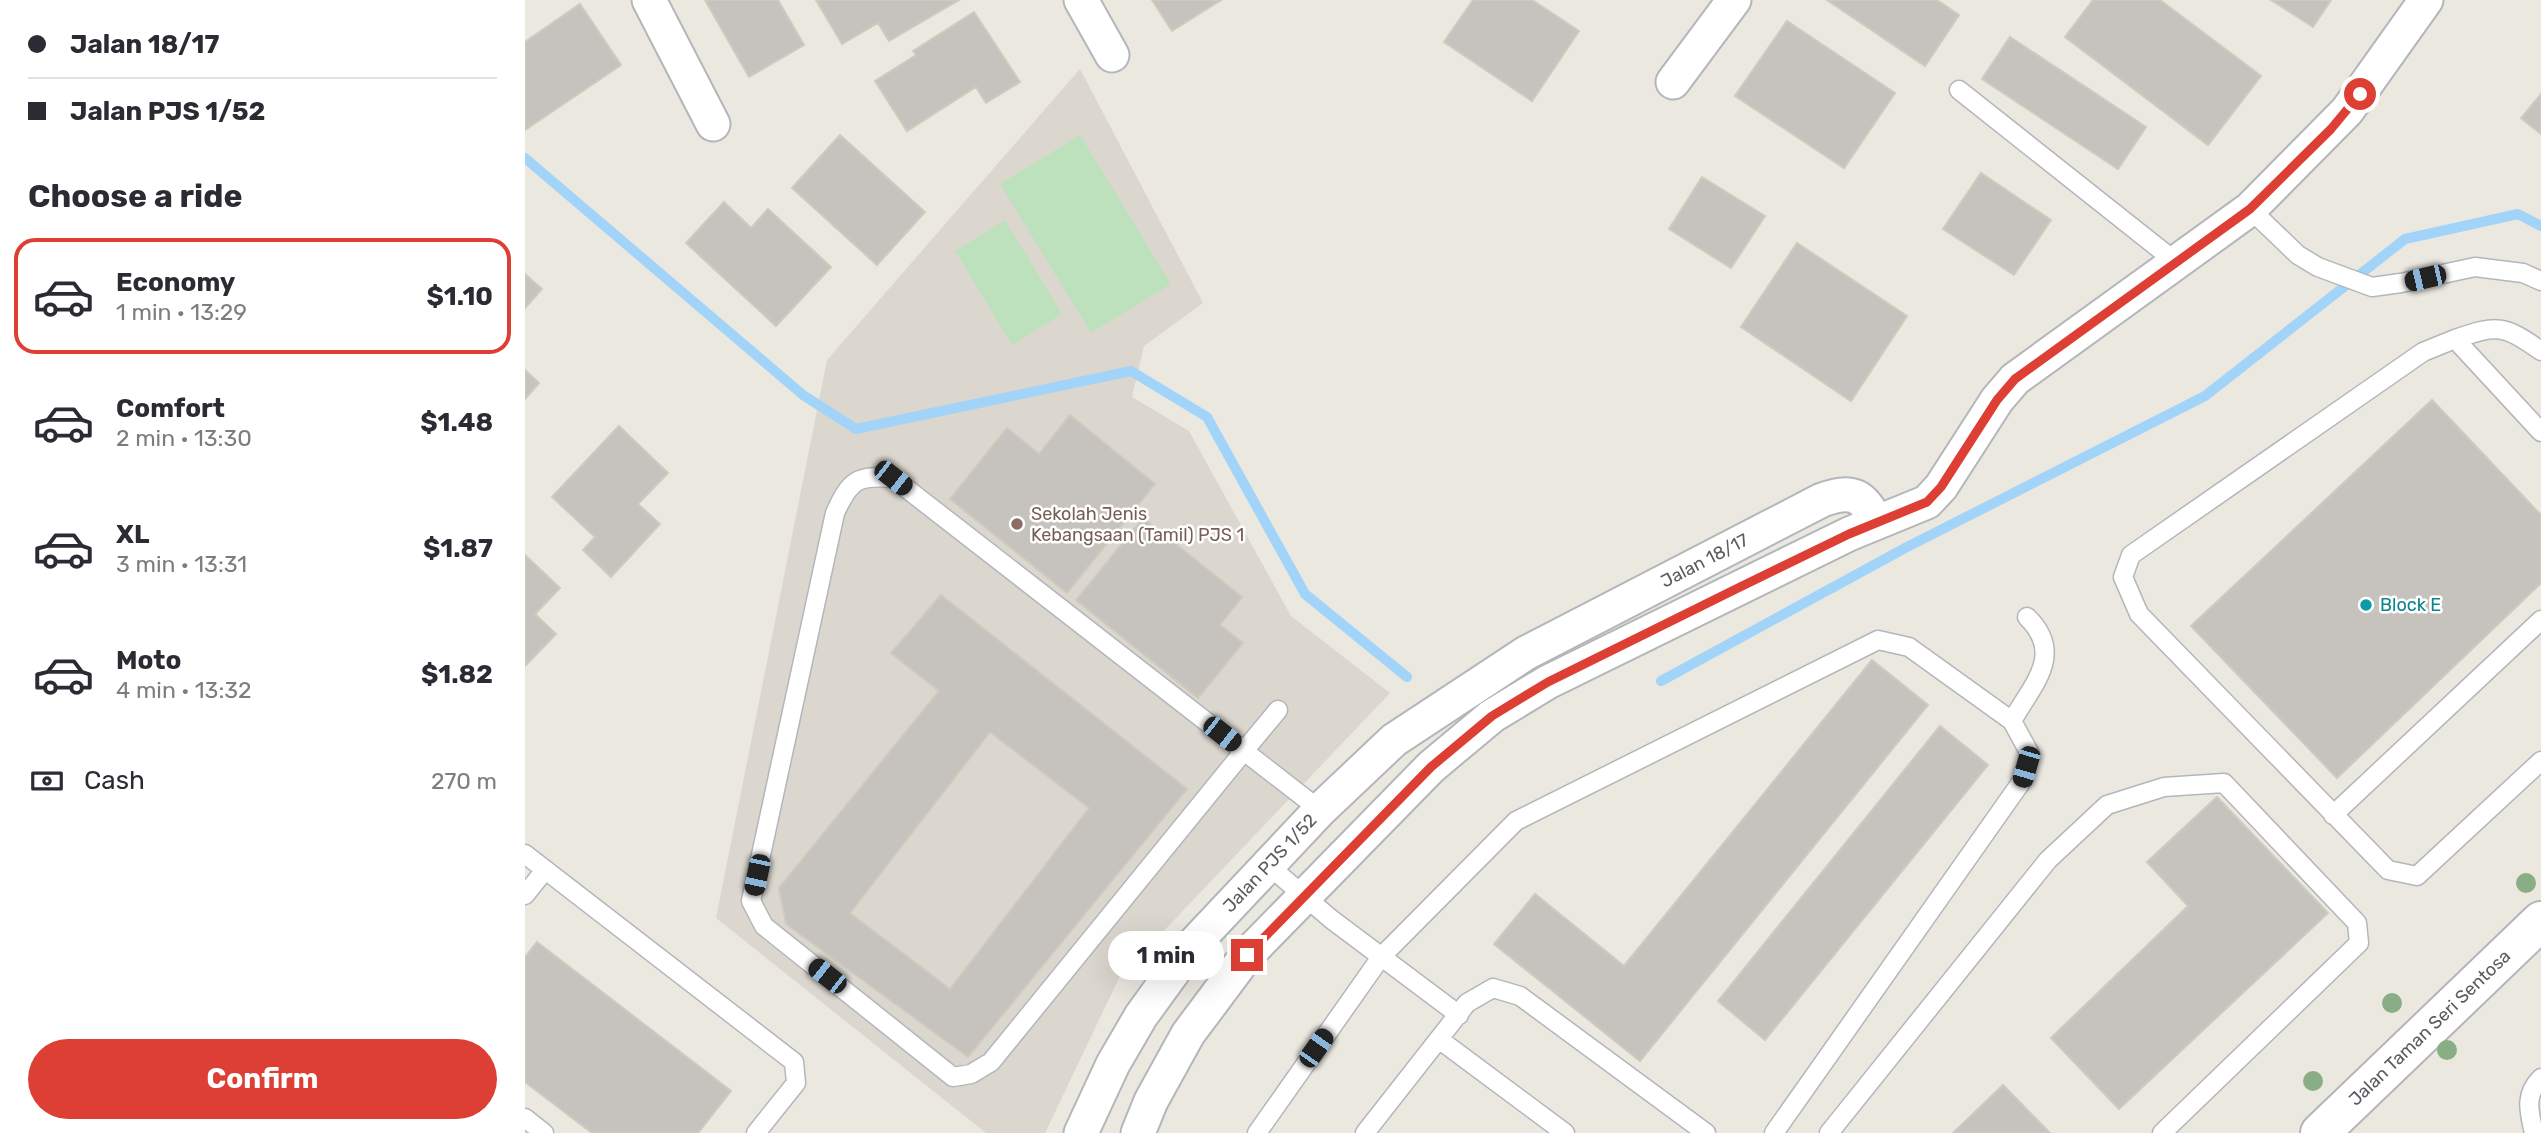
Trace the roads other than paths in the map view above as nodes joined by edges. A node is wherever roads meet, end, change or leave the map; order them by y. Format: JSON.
{"nodes":[{"id":1,"x":649,"y":0,"type":"edge"},
{"id":2,"x":1081,"y":0,"type":"edge"},
{"id":3,"x":1734,"y":0,"type":"edge"},
{"id":4,"x":2426,"y":0,"type":"edge"},
{"id":5,"x":1112,"y":55,"type":"dead end"},
{"id":6,"x":1673,"y":82,"type":"dead end"},
{"id":7,"x":1959,"y":90,"type":"dead end"},
{"id":8,"x":713,"y":124,"type":"dead end"},
{"id":9,"x":2250,"y":209,"type":"junction"},
{"id":10,"x":2176,"y":262,"type":"junction"},
{"id":11,"x":2541,"y":281,"type":"edge"},
{"id":12,"x":2455,"y":339,"type":"junction"},
{"id":13,"x":2541,"y":351,"type":"edge"},
{"id":14,"x":2541,"y":432,"type":"edge"},
{"id":15,"x":1887,"y":519,"type":"junction"},
{"id":16,"x":2027,"y":617,"type":"dead end"},
{"id":17,"x":2541,"y":620,"type":"edge"},
{"id":18,"x":1526,"y":653,"type":"junction"},
{"id":19,"x":1548,"y":682,"type":"junction"},
{"id":20,"x":1278,"y":710,"type":"dead end"},
{"id":21,"x":2012,"y":722,"type":"junction"},
{"id":22,"x":1244,"y":751,"type":"junction"},
{"id":23,"x":2541,"y":761,"type":"edge"},
{"id":24,"x":1320,"y":810,"type":"junction"},
{"id":25,"x":2333,"y":815,"type":"junction"},
{"id":26,"x":525,"y":854,"type":"edge"},
{"id":27,"x":1268,"y":865,"type":"junction"},
{"id":28,"x":545,"y":870,"type":"junction"},
{"id":29,"x":525,"y":895,"type":"edge"},
{"id":30,"x":1304,"y":895,"type":"junction"},
{"id":31,"x":2541,"y":921,"type":"edge"},
{"id":32,"x":1381,"y":957,"type":"junction"},
{"id":33,"x":1458,"y":1015,"type":"junction"},
{"id":34,"x":1440,"y":1040,"type":"junction"},
{"id":35,"x":2541,"y":1077,"type":"edge"},
{"id":36,"x":525,"y":1118,"type":"edge"},
{"id":37,"x":544,"y":1133,"type":"edge"},
{"id":38,"x":756,"y":1133,"type":"edge"},
{"id":39,"x":1081,"y":1133,"type":"edge"},
{"id":40,"x":1138,"y":1133,"type":"edge"},
{"id":41,"x":1257,"y":1133,"type":"edge"},
{"id":42,"x":1365,"y":1133,"type":"edge"},
{"id":43,"x":1565,"y":1133,"type":"edge"},
{"id":44,"x":1706,"y":1133,"type":"edge"},
{"id":45,"x":1774,"y":1133,"type":"edge"},
{"id":46,"x":1829,"y":1133,"type":"edge"},
{"id":47,"x":2162,"y":1133,"type":"edge"},
{"id":48,"x":2320,"y":1133,"type":"edge"},
{"id":49,"x":2535,"y":1133,"type":"edge"}],
"edges":[{"from":1,"to":8,"type":"street"},
{"from":2,"to":5,"type":"street"},
{"from":3,"to":6,"type":"street"},
{"from":4,"to":9,"type":"street"},
{"from":7,"to":10,"type":"lane"},
{"from":9,"to":10,"type":"street"},
{"from":9,"to":11,"type":"lane"},
{"from":10,"to":15,"type":"street"},
{"from":12,"to":13,"type":"lane"},
{"from":12,"to":14,"type":"lane"},
{"from":12,"to":25,"type":"lane"},
{"from":15,"to":18,"type":"street","name":"Jalan 18/17"},
{"from":15,"to":19,"type":"street"},
{"from":16,"to":21,"type":"lane"},
{"from":17,"to":25,"type":"lane"},
{"from":18,"to":19,"type":"street"},
{"from":18,"to":24,"type":"street","name":"Jalan PJS 1/52"},
{"from":19,"to":30,"type":"street"},
{"from":20,"to":22,"type":"lane"},
{"from":21,"to":32,"type":"lane"},
{"from":21,"to":45,"type":"lane"},
{"from":22,"to":22,"type":"lane"},
{"from":22,"to":24,"type":"lane"},
{"from":23,"to":25,"type":"lane"},
{"from":24,"to":27,"type":"street","name":"Jalan PJS 1/52"},
{"from":26,"to":28,"type":"lane"},
{"from":27,"to":30,"type":"lane"},
{"from":27,"to":39,"type":"street","name":"Jalan PJS 1/52"},
{"from":28,"to":29,"type":"lane"},
{"from":28,"to":38,"type":"lane"},
{"from":30,"to":32,"type":"lane"},
{"from":30,"to":40,"type":"street"},
{"from":31,"to":48,"type":"main road","name":"Jalan Taman Seri Sentosa"},
{"from":32,"to":33,"type":"lane"},
{"from":32,"to":41,"type":"lane"},
{"from":33,"to":34,"type":"lane"},
{"from":33,"to":44,"type":"lane"},
{"from":34,"to":42,"type":"lane"},
{"from":34,"to":43,"type":"lane"},
{"from":35,"to":49,"type":"lane"},
{"from":36,"to":37,"type":"lane"},
{"from":46,"to":47,"type":"lane"}]}
